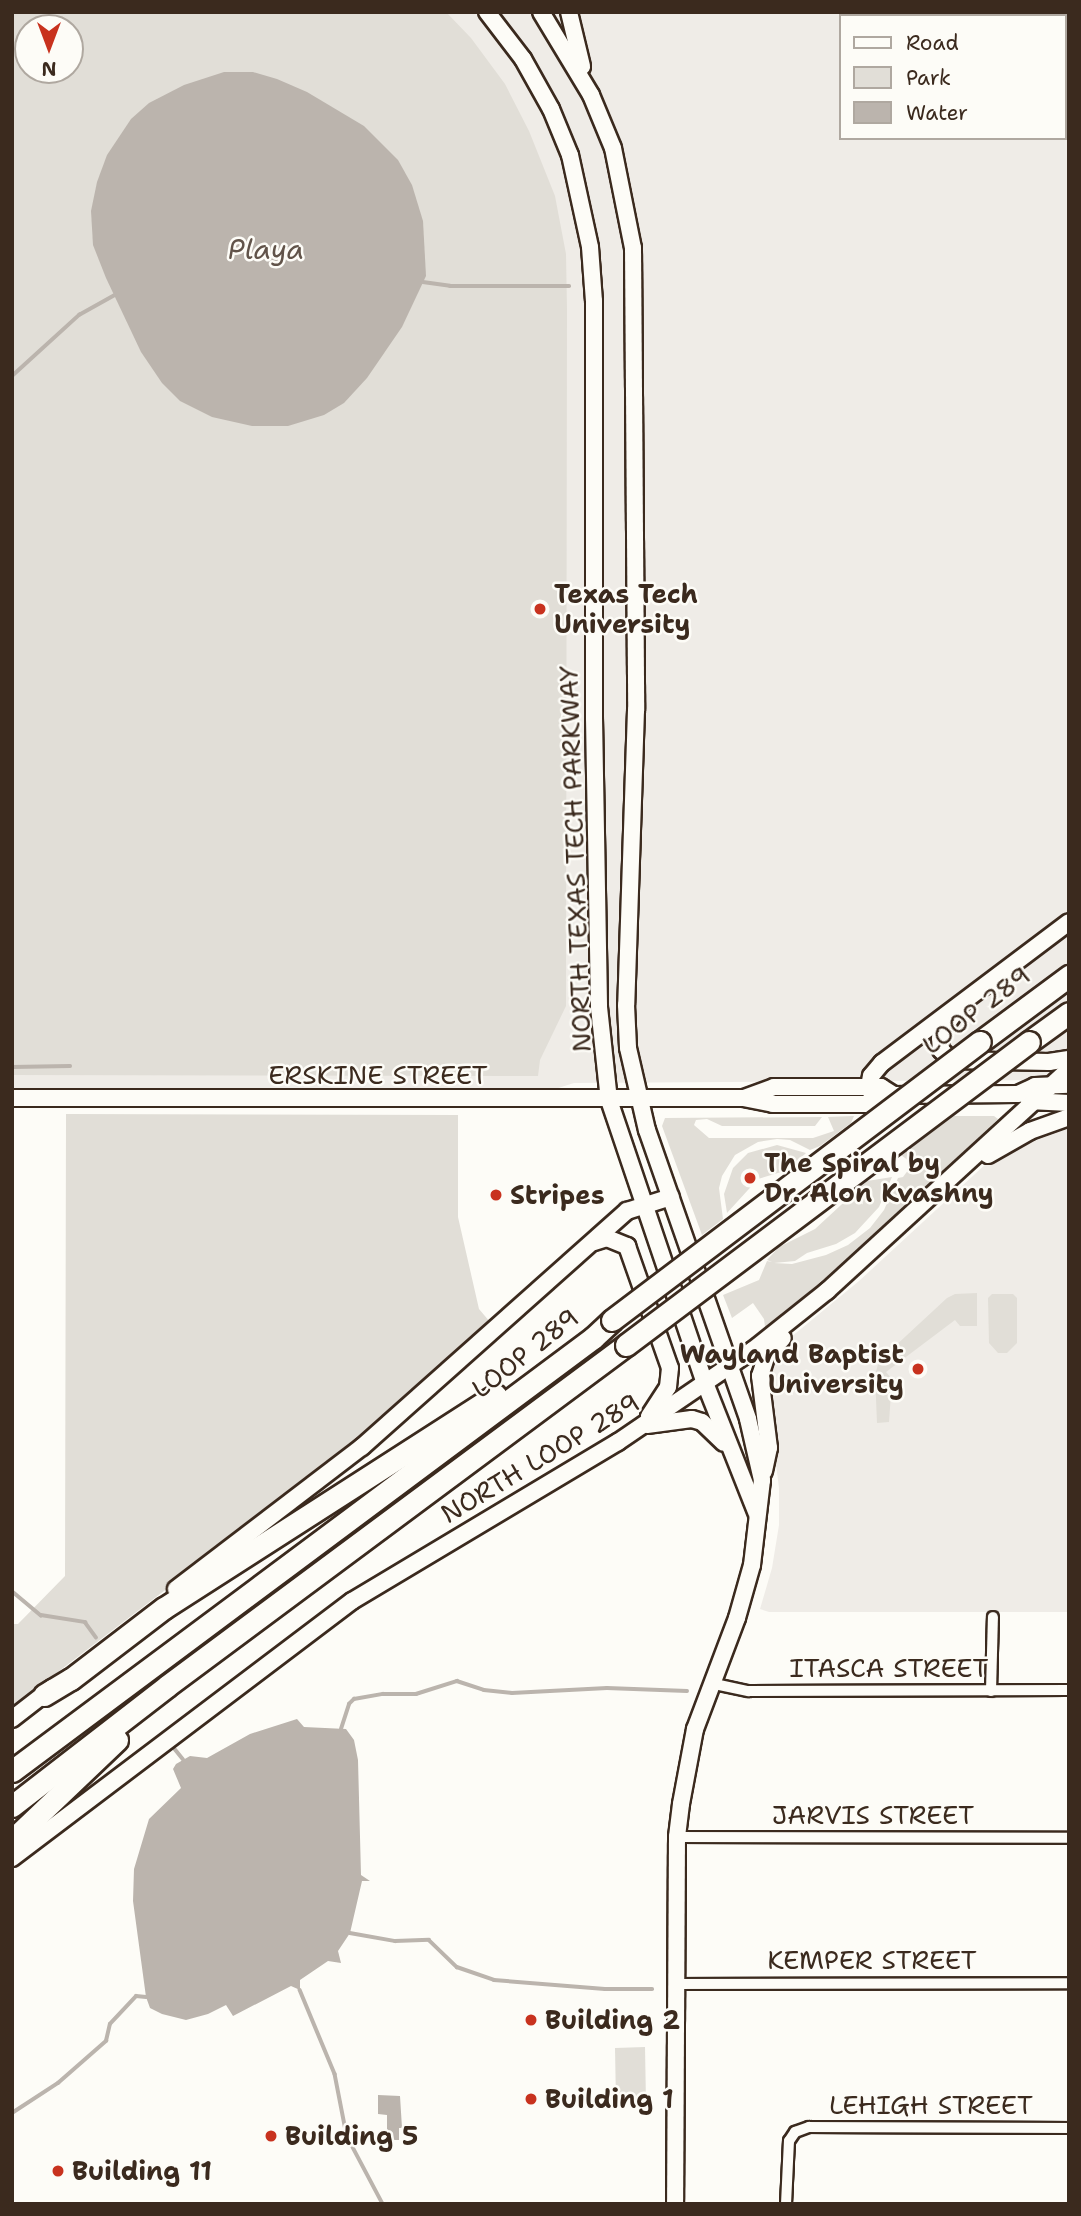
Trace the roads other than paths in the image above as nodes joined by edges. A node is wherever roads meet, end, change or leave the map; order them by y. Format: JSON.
{"nodes":[{"id":1,"x":487,"y":12,"type":"edge"},
{"id":2,"x":541,"y":12,"type":"edge"},
{"id":3,"x":569,"y":12,"type":"edge"},
{"id":4,"x":591,"y":95,"type":"junction"},
{"id":5,"x":1069,"y":922,"type":"edge"},
{"id":6,"x":1069,"y":976,"type":"edge"},
{"id":7,"x":969,"y":996,"type":"junction"},
{"id":8,"x":1069,"y":1013,"type":"edge"},
{"id":9,"x":1069,"y":1059,"type":"edge"},
{"id":10,"x":1069,"y":1069,"type":"edge"},
{"id":11,"x":1051,"y":1086,"type":"junction"},
{"id":12,"x":1069,"y":1086,"type":"edge"},
{"id":13,"x":869,"y":1087,"type":"junction"},
{"id":14,"x":1018,"y":1094,"type":"junction"},
{"id":15,"x":12,"y":1098,"type":"edge"},
{"id":16,"x":743,"y":1098,"type":"junction"},
{"id":17,"x":638,"y":1099,"type":"junction"},
{"id":18,"x":609,"y":1100,"type":"junction"},
{"id":19,"x":888,"y":1100,"type":"junction"},
{"id":20,"x":1033,"y":1103,"type":"junction"},
{"id":21,"x":1069,"y":1103,"type":"edge"},
{"id":22,"x":1069,"y":1117,"type":"edge"},
{"id":23,"x":956,"y":1174,"type":"junction"},
{"id":24,"x":671,"y":1197,"type":"junction"},
{"id":25,"x":645,"y":1205,"type":"junction"},
{"id":26,"x":591,"y":1243,"type":"junction"},
{"id":27,"x":827,"y":1291,"type":"junction"},
{"id":28,"x":612,"y":1320,"type":"junction"},
{"id":29,"x":729,"y":1367,"type":"junction"},
{"id":30,"x":705,"y":1383,"type":"junction"},
{"id":31,"x":642,"y":1426,"type":"junction"},
{"id":32,"x":731,"y":1450,"type":"junction"},
{"id":33,"x":762,"y":1480,"type":"junction"},
{"id":34,"x":756,"y":1512,"type":"junction"},
{"id":35,"x":325,"y":1570,"type":"junction"},
{"id":36,"x":993,"y":1617,"type":"dead end"},
{"id":37,"x":710,"y":1684,"type":"junction"},
{"id":38,"x":1069,"y":1690,"type":"edge"},
{"id":39,"x":991,"y":1691,"type":"junction"},
{"id":40,"x":44,"y":1695,"type":"junction"},
{"id":41,"x":12,"y":1719,"type":"edge"},
{"id":42,"x":12,"y":1772,"type":"edge"},
{"id":43,"x":12,"y":1806,"type":"edge"},
{"id":44,"x":677,"y":1837,"type":"junction"},
{"id":45,"x":1069,"y":1838,"type":"edge"},
{"id":46,"x":12,"y":1840,"type":"edge"},
{"id":47,"x":12,"y":1858,"type":"edge"},
{"id":48,"x":675,"y":1983,"type":"junction"},
{"id":49,"x":1069,"y":1983,"type":"edge"},
{"id":50,"x":1069,"y":2128,"type":"edge"},
{"id":51,"x":675,"y":2204,"type":"edge"},
{"id":52,"x":786,"y":2204,"type":"edge"}],
"edges":[{"from":1,"to":18,"type":"main road","name":"NORTH TEXAS TECH PARKWAY"},
{"from":2,"to":4,"type":"main road","name":"NORTH TEXAS TECH PARKWAY"},
{"from":3,"to":4,"type":"main road"},
{"from":4,"to":17,"type":"main road","name":"NORTH TEXAS TECH PARKWAY"},
{"from":5,"to":7,"type":"main road"},
{"from":6,"to":28,"type":"highway","name":"LOOP 289","bridge":true},
{"from":7,"to":9,"type":"main road"},
{"from":7,"to":13,"type":"main road"},
{"from":8,"to":35,"type":"highway","name":"LOOP 289","bridge":true},
{"from":10,"to":11,"type":"main road","name":"NORTH LOOP 289"},
{"from":11,"to":12,"type":"main road","name":"ERSKINE STREET"},
{"from":11,"to":14,"type":"main road","name":"ERSKINE STREET"},
{"from":11,"to":20,"type":"main road","name":"NORTH LOOP 289"},
{"from":13,"to":16,"type":"main road","name":"ERSKINE STREET"},
{"from":13,"to":19,"type":"main road","name":"ERSKINE STREET"},
{"from":14,"to":19,"type":"main road","name":"ERSKINE STREET"},
{"from":14,"to":20,"type":"main road"},
{"from":15,"to":18,"type":"main road","name":"ERSKINE STREET"},
{"from":16,"to":17,"type":"main road","name":"ERSKINE STREET"},
{"from":16,"to":19,"type":"main road","name":"ERSKINE STREET"},
{"from":17,"to":18,"type":"main road","name":"ERSKINE STREET"},
{"from":17,"to":24,"type":"main road","name":"NORTH TEXAS TECH PARKWAY"},
{"from":18,"to":25,"type":"main road","name":"NORTH TEXAS TECH PARKWAY"},
{"from":20,"to":21,"type":"main road"},
{"from":20,"to":23,"type":"main road","name":"NORTH LOOP 289"},
{"from":22,"to":23,"type":"main road"},
{"from":23,"to":27,"type":"main road","name":"NORTH LOOP 289"},
{"from":24,"to":25,"type":"main road"},
{"from":24,"to":29,"type":"main road","name":"NORTH TEXAS TECH PARKWAY"},
{"from":25,"to":26,"type":"main road"},
{"from":25,"to":30,"type":"main road","name":"NORTH TEXAS TECH PARKWAY"},
{"from":26,"to":31,"type":"main road"},
{"from":26,"to":40,"type":"main road"},
{"from":27,"to":29,"type":"main road","name":"NORTH LOOP 289"},
{"from":27,"to":33,"type":"main road"},
{"from":28,"to":40,"type":"highway"},
{"from":28,"to":42,"type":"highway","name":"LOOP 289"},
{"from":29,"to":30,"type":"main road","name":"NORTH LOOP 289"},
{"from":29,"to":33,"type":"main road","name":"NORTH TEXAS TECH PARKWAY"},
{"from":30,"to":31,"type":"main road","name":"NORTH LOOP 289"},
{"from":30,"to":32,"type":"main road","name":"NORTH TEXAS TECH PARKWAY"},
{"from":31,"to":32,"type":"main road"},
{"from":31,"to":47,"type":"main road","name":"NORTH LOOP 289"},
{"from":32,"to":34,"type":"main road","name":"NORTH TEXAS TECH PARKWAY"},
{"from":33,"to":34,"type":"main road"},
{"from":34,"to":37,"type":"main road"},
{"from":35,"to":43,"type":"highway","name":"LOOP 289"},
{"from":35,"to":46,"type":"highway"},
{"from":36,"to":39,"type":"street"},
{"from":37,"to":39,"type":"street","name":"ITASCA STREET"},
{"from":37,"to":44,"type":"main road"},
{"from":38,"to":39,"type":"street","name":"ITASCA STREET"},
{"from":40,"to":41,"type":"main road"},
{"from":44,"to":45,"type":"street","name":"JARVIS STREET"},
{"from":44,"to":48,"type":"main road"},
{"from":48,"to":49,"type":"street","name":"KEMPER STREET"},
{"from":48,"to":51,"type":"main road"},
{"from":50,"to":52,"type":"street","name":"LEHIGH STREET"}]}
